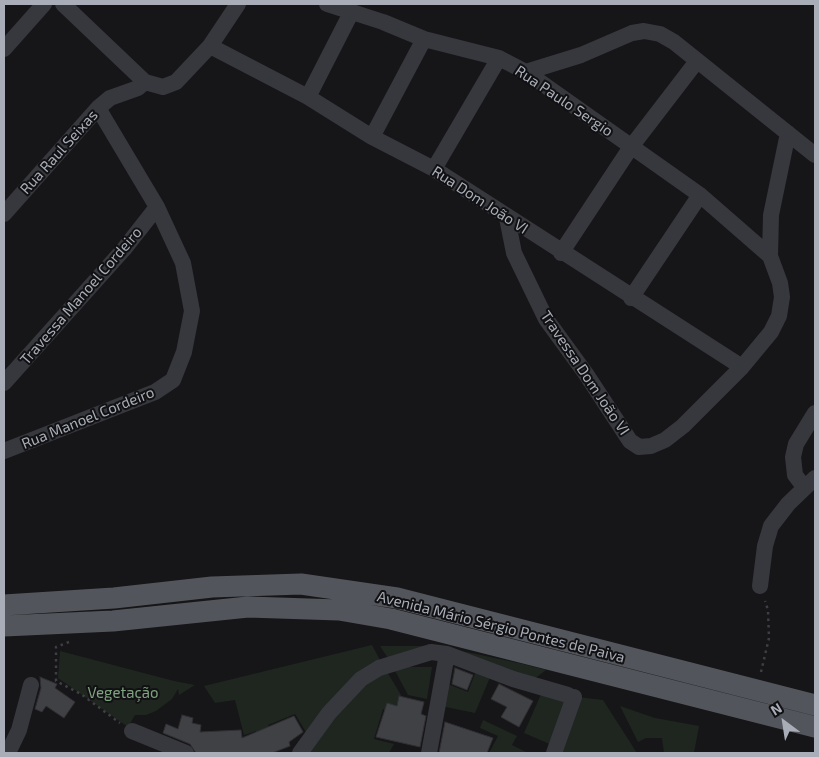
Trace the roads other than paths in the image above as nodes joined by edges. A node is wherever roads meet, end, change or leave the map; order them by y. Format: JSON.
{"nodes":[{"id":1,"x":44,"y":4,"type":"edge"},
{"id":2,"x":63,"y":4,"type":"edge"},
{"id":3,"x":238,"y":4,"type":"edge"},
{"id":4,"x":327,"y":4,"type":"edge"},
{"id":5,"x":352,"y":11,"type":"junction"},
{"id":6,"x":424,"y":39,"type":"junction"},
{"id":7,"x":210,"y":46,"type":"junction"},
{"id":8,"x":4,"y":49,"type":"edge"},
{"id":9,"x":499,"y":58,"type":"junction"},
{"id":10,"x":697,"y":61,"type":"junction"},
{"id":11,"x":526,"y":72,"type":"junction"},
{"id":12,"x":145,"y":82,"type":"junction"},
{"id":13,"x":308,"y":98,"type":"junction"},
{"id":14,"x":98,"y":108,"type":"junction"},
{"id":15,"x":788,"y":133,"type":"junction"},
{"id":16,"x":372,"y":138,"type":"junction"},
{"id":17,"x":631,"y":147,"type":"junction"},
{"id":18,"x":815,"y":155,"type":"edge"},
{"id":19,"x":434,"y":170,"type":"junction"},
{"id":20,"x":700,"y":195,"type":"junction"},
{"id":21,"x":157,"y":207,"type":"junction"},
{"id":22,"x":4,"y":214,"type":"edge"},
{"id":23,"x":507,"y":218,"type":"junction"},
{"id":24,"x":561,"y":253,"type":"junction"},
{"id":25,"x":770,"y":256,"type":"junction"},
{"id":26,"x":631,"y":298,"type":"junction"},
{"id":27,"x":742,"y":367,"type":"junction"},
{"id":28,"x":4,"y":383,"type":"edge"},
{"id":29,"x":815,"y":413,"type":"edge"},
{"id":30,"x":4,"y":451,"type":"edge"},
{"id":31,"x":812,"y":484,"type":"edge"},
{"id":32,"x":760,"y":586,"type":"road end"},
{"id":33,"x":4,"y":605,"type":"edge"},
{"id":34,"x":4,"y":626,"type":"edge"},
{"id":35,"x":447,"y":654,"type":"junction"},
{"id":36,"x":31,"y":685,"type":"dead end"},
{"id":37,"x":815,"y":705,"type":"edge"},
{"id":38,"x":815,"y":727,"type":"edge"},
{"id":39,"x":132,"y":730,"type":"road end"},
{"id":40,"x":8,"y":753,"type":"edge"},
{"id":41,"x":186,"y":753,"type":"edge"},
{"id":42,"x":300,"y":753,"type":"edge"},
{"id":43,"x":429,"y":753,"type":"edge"},
{"id":44,"x":554,"y":753,"type":"edge"}],
"edges":[{"from":1,"to":8,"type":"street"},
{"from":2,"to":12,"type":"street"},
{"from":3,"to":7,"type":"street"},
{"from":4,"to":5,"type":"street","name":"Rua Paulo Sergio"},
{"from":5,"to":6,"type":"street","name":"Rua Paulo Sergio"},
{"from":5,"to":13,"type":"street"},
{"from":6,"to":9,"type":"street","name":"Rua Paulo Sergio"},
{"from":6,"to":16,"type":"street"},
{"from":7,"to":12,"type":"street"},
{"from":7,"to":13,"type":"street","name":"Rua Dom João VI"},
{"from":9,"to":11,"type":"street","name":"Rua Paulo Sergio"},
{"from":9,"to":19,"type":"street"},
{"from":10,"to":11,"type":"street"},
{"from":10,"to":15,"type":"street"},
{"from":10,"to":17,"type":"street"},
{"from":11,"to":17,"type":"street","name":"Rua Paulo Sergio"},
{"from":12,"to":14,"type":"street","name":"Rua Raul Seixas"},
{"from":13,"to":16,"type":"street","name":"Rua Dom João VI"},
{"from":14,"to":21,"type":"street","name":"Rua Manoel Cordeiro"},
{"from":14,"to":22,"type":"street","name":"Rua Raul Seixas"},
{"from":15,"to":18,"type":"street"},
{"from":15,"to":25,"type":"street","name":"Travessa Dom João VI"},
{"from":16,"to":19,"type":"street","name":"Rua Dom João VI"},
{"from":17,"to":20,"type":"street","name":"Rua Paulo Sergio"},
{"from":17,"to":24,"type":"street"},
{"from":19,"to":23,"type":"street","name":"Rua Dom João VI"},
{"from":20,"to":25,"type":"street","name":"Rua Paulo Sergio"},
{"from":20,"to":26,"type":"street"},
{"from":21,"to":28,"type":"street","name":"Travessa Manoel Cordeiro"},
{"from":21,"to":30,"type":"street","name":"Rua Manoel Cordeiro"},
{"from":23,"to":24,"type":"street","name":"Rua Dom João VI"},
{"from":23,"to":27,"type":"street","name":"Travessa Dom João VI"},
{"from":24,"to":26,"type":"street","name":"Rua Dom João VI"},
{"from":25,"to":27,"type":"street","name":"Travessa Dom João VI"},
{"from":26,"to":27,"type":"street","name":"Rua Dom João VI"},
{"from":29,"to":31,"type":"street"},
{"from":31,"to":32,"type":"street"},
{"from":33,"to":37,"type":"main road","name":"Avenida Mário Sérgio Pontes de Paiva"},
{"from":34,"to":38,"type":"main road","name":"Avenida Mário Sérgio Pontes de Paiva"},
{"from":35,"to":42,"type":"street"},
{"from":35,"to":43,"type":"street"},
{"from":35,"to":44,"type":"street"},
{"from":36,"to":40,"type":"street"},
{"from":39,"to":41,"type":"street"}]}
